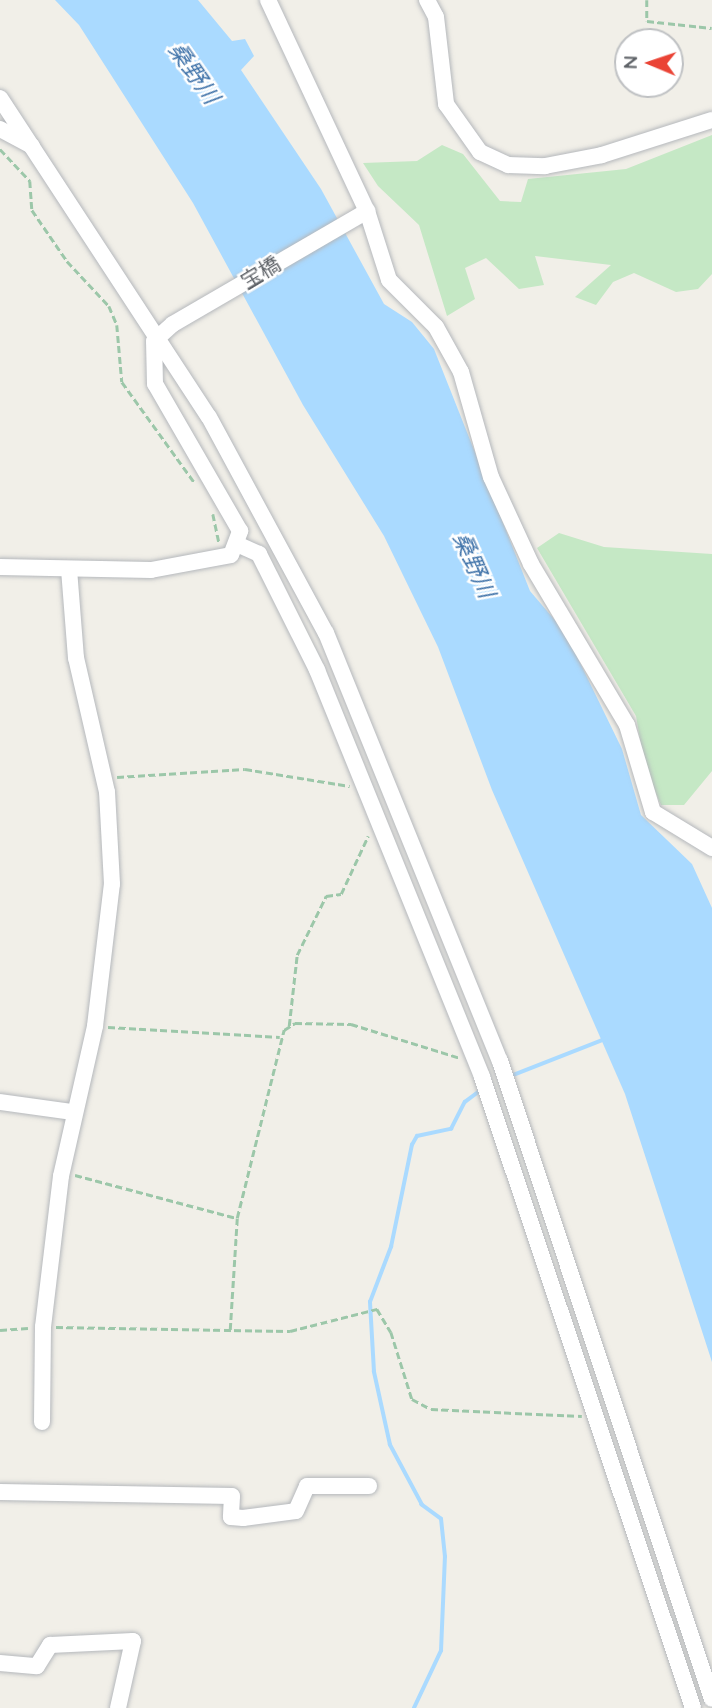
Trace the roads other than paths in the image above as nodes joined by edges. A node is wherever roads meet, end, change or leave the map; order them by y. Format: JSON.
{"nodes":[{"id":1,"x":268,"y":0,"type":"edge"},
{"id":2,"x":427,"y":0,"type":"edge"},
{"id":3,"x":0,"y":98,"type":"edge"},
{"id":4,"x":712,"y":120,"type":"edge"},
{"id":5,"x":0,"y":129,"type":"edge"},
{"id":6,"x":32,"y":146,"type":"junction"},
{"id":7,"x":367,"y":211,"type":"junction"},
{"id":8,"x":154,"y":341,"type":"junction"},
{"id":9,"x":239,"y":545,"type":"junction"},
{"id":10,"x":0,"y":567,"type":"edge"},
{"id":11,"x":69,"y":570,"type":"junction"},
{"id":12,"x":712,"y":848,"type":"edge"},
{"id":13,"x":0,"y":1102,"type":"edge"},
{"id":14,"x":72,"y":1112,"type":"junction"},
{"id":15,"x":42,"y":1422,"type":"dead end"},
{"id":16,"x":369,"y":1486,"type":"dead end"},
{"id":17,"x":0,"y":1492,"type":"edge"},
{"id":18,"x":0,"y":1663,"type":"edge"},
{"id":19,"x":712,"y":1699,"type":"edge"},
{"id":20,"x":118,"y":1708,"type":"edge"},
{"id":21,"x":693,"y":1708,"type":"edge"}],
"edges":[{"from":1,"to":7,"type":"street"},
{"from":2,"to":4,"type":"street"},
{"from":3,"to":6,"type":"street"},
{"from":5,"to":6,"type":"street"},
{"from":6,"to":8,"type":"street"},
{"from":7,"to":8,"type":"street","name":"宝橋"},
{"from":7,"to":12,"type":"street"},
{"from":8,"to":9,"type":"street"},
{"from":8,"to":19,"type":"street"},
{"from":9,"to":11,"type":"street"},
{"from":9,"to":21,"type":"street"},
{"from":10,"to":11,"type":"street"},
{"from":11,"to":14,"type":"street"},
{"from":13,"to":14,"type":"street"},
{"from":14,"to":15,"type":"street"},
{"from":16,"to":17,"type":"street"},
{"from":18,"to":20,"type":"street"}]}
